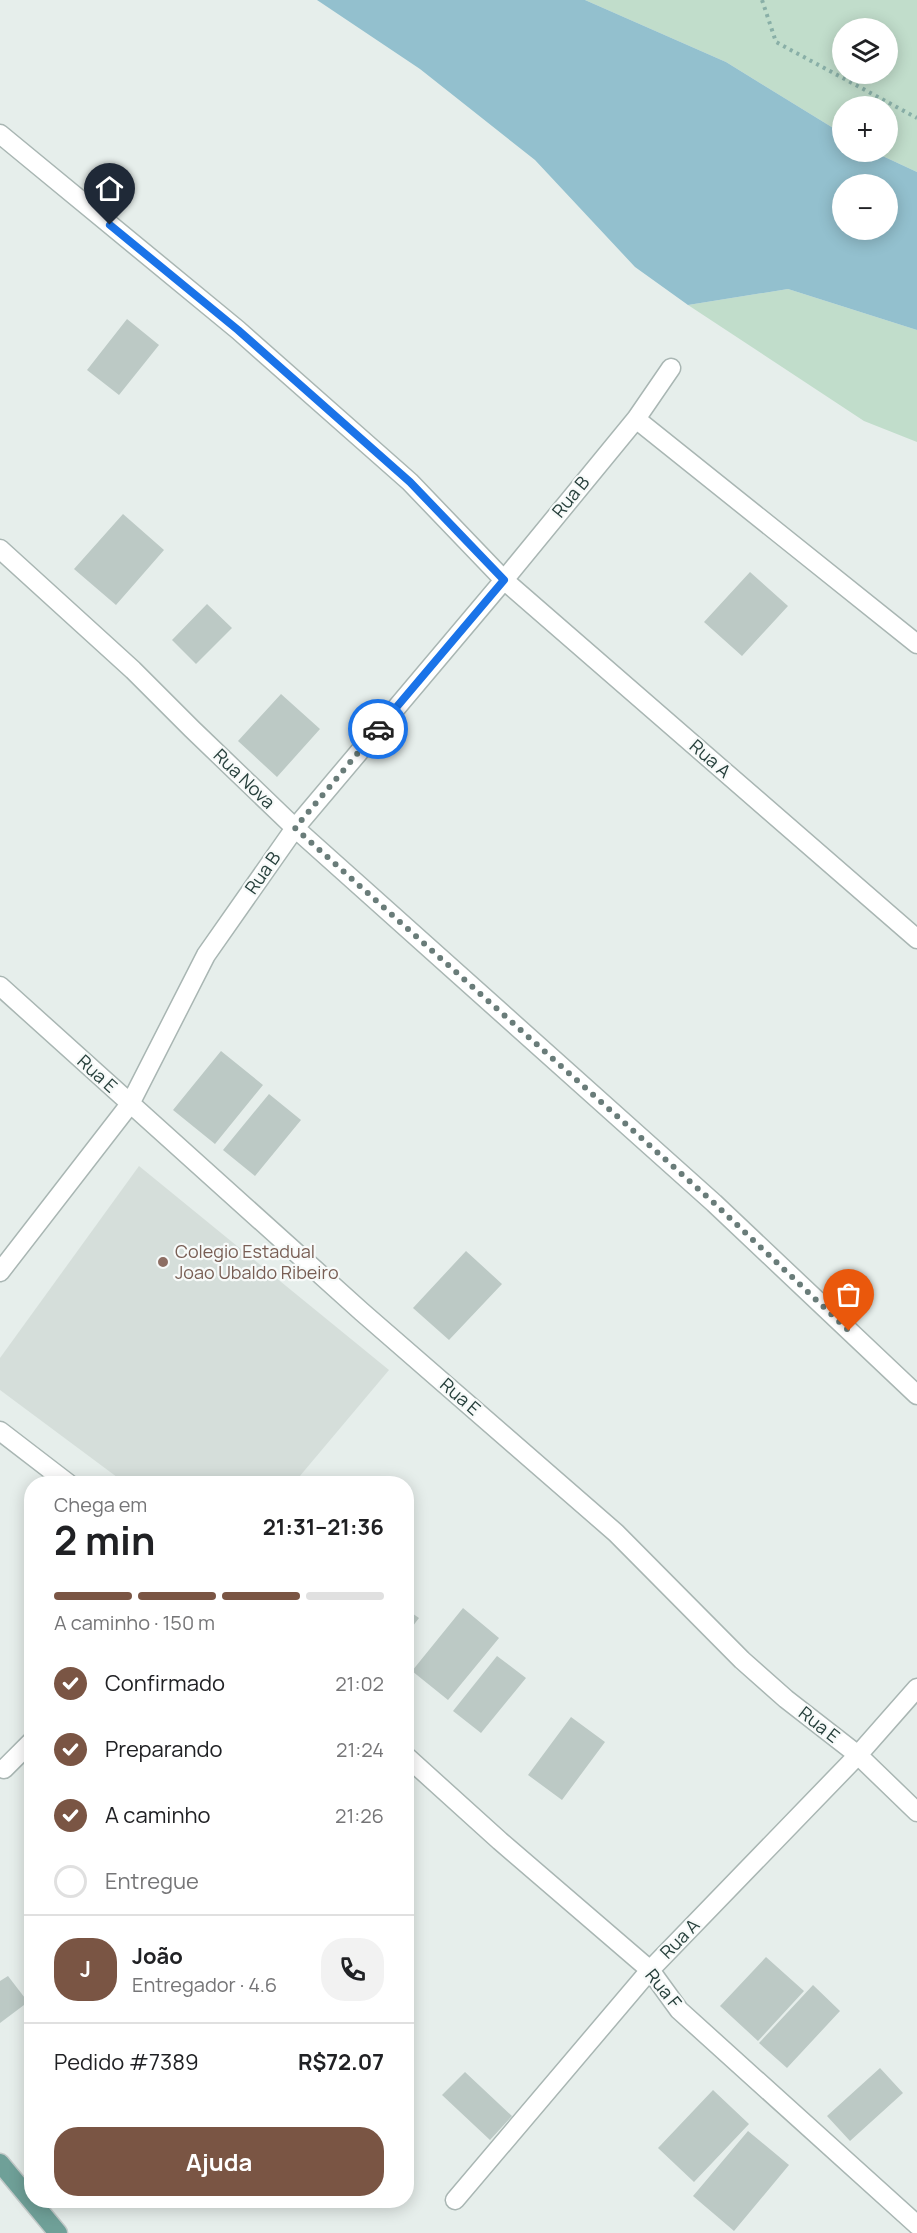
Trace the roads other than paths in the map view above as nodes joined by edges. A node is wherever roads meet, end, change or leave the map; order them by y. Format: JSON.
{"nodes":[{"id":1,"x":0,"y":134,"type":"edge"},
{"id":2,"x":671,"y":368,"type":"dead end"},
{"id":3,"x":636,"y":418,"type":"junction"},
{"id":4,"x":0,"y":549,"type":"edge"},
{"id":5,"x":504,"y":580,"type":"junction"},
{"id":6,"x":917,"y":644,"type":"edge"},
{"id":7,"x":295,"y":828,"type":"junction"},
{"id":8,"x":917,"y":939,"type":"edge"},
{"id":9,"x":0,"y":986,"type":"edge"},
{"id":10,"x":130,"y":1104,"type":"junction"},
{"id":11,"x":0,"y":1272,"type":"edge"},
{"id":12,"x":917,"y":1395,"type":"edge"},
{"id":13,"x":0,"y":1431,"type":"edge"},
{"id":14,"x":59,"y":1476,"type":"edge"},
{"id":15,"x":917,"y":1688,"type":"edge"},
{"id":16,"x":24,"y":1749,"type":"edge"},
{"id":17,"x":858,"y":1755,"type":"junction"},
{"id":18,"x":414,"y":1763,"type":"edge"},
{"id":19,"x":4,"y":1768,"type":"dead end"},
{"id":20,"x":917,"y":1812,"type":"edge"},
{"id":21,"x":650,"y":1970,"type":"junction"},
{"id":22,"x":0,"y":2163,"type":"edge"},
{"id":23,"x":24,"y":2192,"type":"edge"},
{"id":24,"x":455,"y":2200,"type":"dead end"},
{"id":25,"x":37,"y":2208,"type":"edge"},
{"id":26,"x":917,"y":2225,"type":"edge"},
{"id":27,"x":58,"y":2233,"type":"edge"}],
"edges":[{"from":1,"to":5,"type":"street","name":"Rua A"},
{"from":2,"to":3,"type":"street","name":"Rua B"},
{"from":3,"to":5,"type":"street","name":"Rua B"},
{"from":3,"to":6,"type":"street"},
{"from":4,"to":7,"type":"street","name":"Rua Nova"},
{"from":5,"to":7,"type":"street","name":"Rua B"},
{"from":5,"to":8,"type":"street","name":"Rua A"},
{"from":7,"to":10,"type":"street","name":"Rua B"},
{"from":7,"to":12,"type":"street","name":"Rua Nova"},
{"from":9,"to":10,"type":"street","name":"Rua E"},
{"from":10,"to":11,"type":"street","name":"Rua B"},
{"from":10,"to":17,"type":"street","name":"Rua E"},
{"from":13,"to":14,"type":"street"},
{"from":15,"to":17,"type":"street","name":"Rua A"},
{"from":16,"to":19,"type":"street"},
{"from":17,"to":20,"type":"street","name":"Rua E"},
{"from":17,"to":21,"type":"street","name":"Rua A"},
{"from":18,"to":21,"type":"street","name":"Rua F"},
{"from":21,"to":24,"type":"street","name":"Rua A"},
{"from":21,"to":26,"type":"street","name":"Rua F"},
{"from":22,"to":23,"type":"main road"},
{"from":25,"to":27,"type":"main road"}]}
